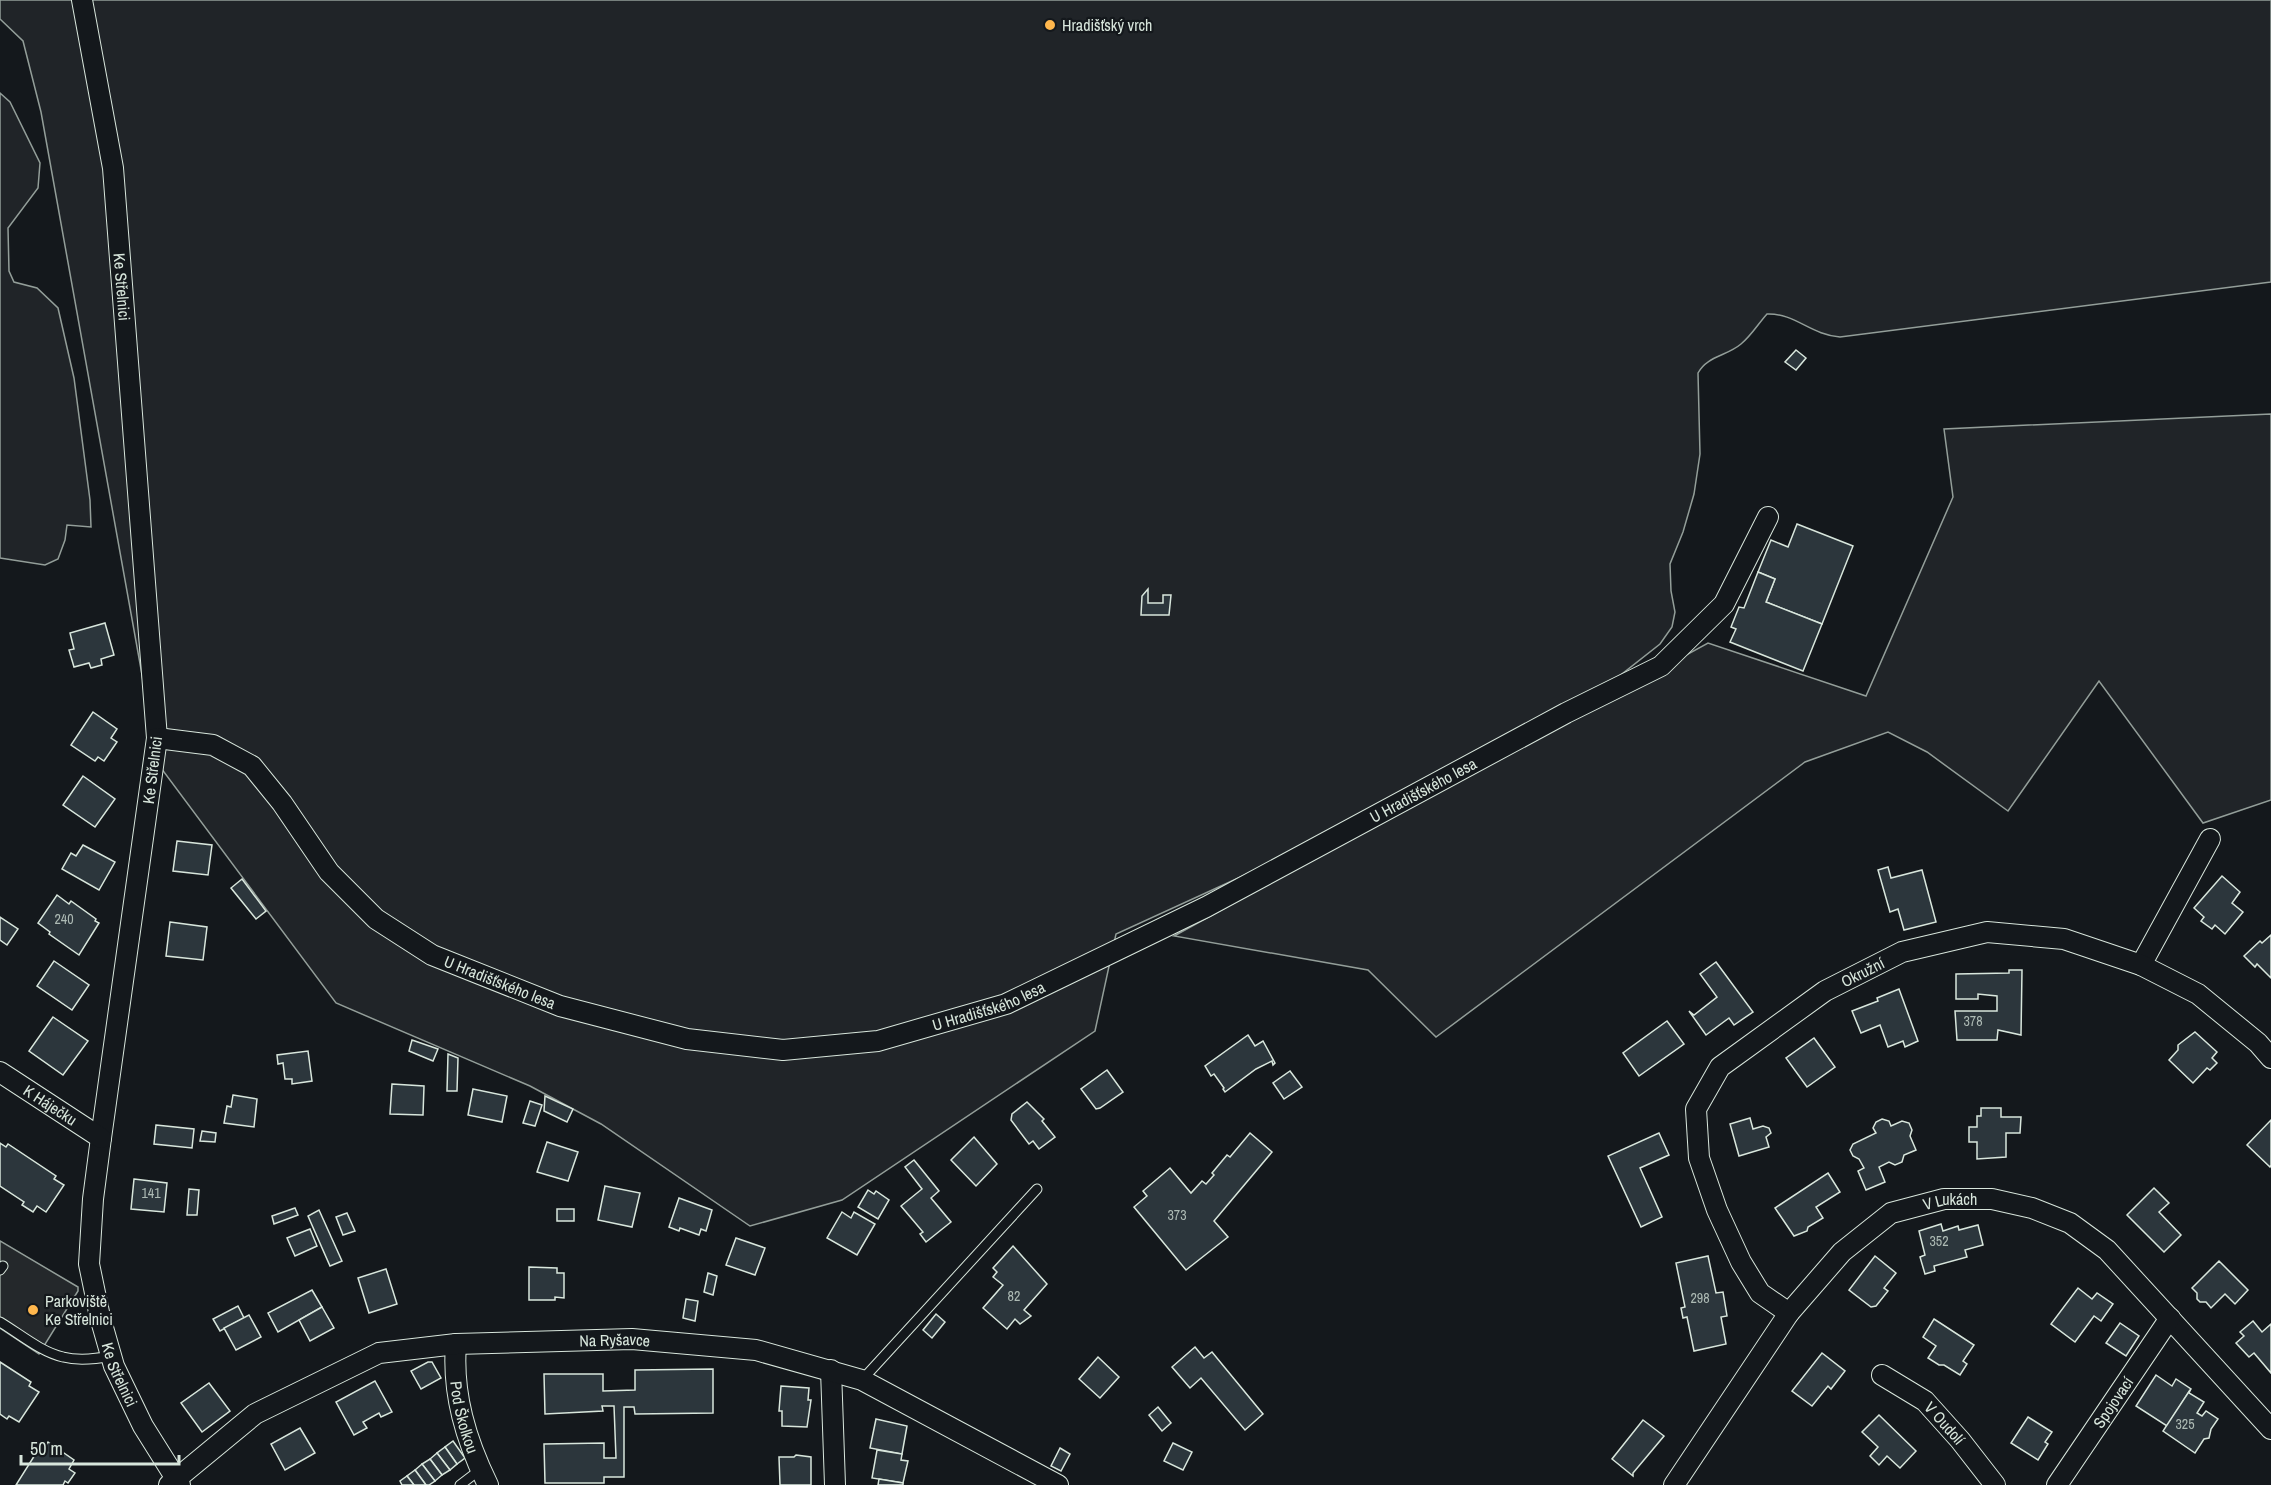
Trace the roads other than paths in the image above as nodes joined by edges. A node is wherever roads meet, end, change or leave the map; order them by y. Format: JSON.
{"nodes":[{"id":1,"x":82,"y":0,"type":"edge"},
{"id":2,"x":1768,"y":517,"type":"dead end"},
{"id":3,"x":158,"y":738,"type":"junction"},
{"id":4,"x":2210,"y":839,"type":"dead end"},
{"id":5,"x":2141,"y":965,"type":"junction"},
{"id":6,"x":2271,"y":1058,"type":"edge"},
{"id":7,"x":0,"y":1072,"type":"edge"},
{"id":8,"x":101,"y":1138,"type":"junction"},
{"id":9,"x":1037,"y":1189,"type":"dead end"},
{"id":10,"x":1789,"y":1313,"type":"junction"},
{"id":11,"x":2170,"y":1318,"type":"junction"},
{"id":12,"x":0,"y":1322,"type":"edge"},
{"id":13,"x":456,"y":1344,"type":"junction"},
{"id":14,"x":111,"y":1356,"type":"junction"},
{"id":15,"x":831,"y":1370,"type":"junction"},
{"id":16,"x":1882,"y":1374,"type":"dead end"},
{"id":17,"x":862,"y":1380,"type":"junction"},
{"id":18,"x":2271,"y":1429,"type":"edge"},
{"id":19,"x":485,"y":1477,"type":"edge"},
{"id":20,"x":175,"y":1483,"type":"edge"},
{"id":21,"x":460,"y":1485,"type":"edge"},
{"id":22,"x":835,"y":1485,"type":"edge"},
{"id":23,"x":1059,"y":1485,"type":"edge"},
{"id":24,"x":1674,"y":1485,"type":"edge"},
{"id":25,"x":1995,"y":1485,"type":"edge"},
{"id":26,"x":2057,"y":1485,"type":"edge"}],
"edges":[{"from":1,"to":3,"type":"street","name":"Ke Střelnici"},
{"from":2,"to":3,"type":"street","name":"U Hradišťského lesa"},
{"from":3,"to":8,"type":"street","name":"Ke Střelnici"},
{"from":4,"to":5,"type":"street"},
{"from":5,"to":6,"type":"street","name":"Okružní"},
{"from":5,"to":10,"type":"street","name":"Okružní"},
{"from":7,"to":8,"type":"street","name":"K Háječku"},
{"from":8,"to":14,"type":"street","name":"Ke Střelnici"},
{"from":9,"to":17,"type":"lane"},
{"from":10,"to":11,"type":"street","name":"V Lukách"},
{"from":10,"to":24,"type":"street","name":"V Lukách"},
{"from":11,"to":18,"type":"street","name":"V Lukách"},
{"from":11,"to":26,"type":"street","name":"Spojovací"},
{"from":12,"to":14,"type":"lane"},
{"from":13,"to":15,"type":"street","name":"Na Ryšavce"},
{"from":13,"to":19,"type":"street","name":"Pod Školkou"},
{"from":13,"to":20,"type":"street","name":"Na Ryšavce"},
{"from":14,"to":20,"type":"street","name":"Ke Střelnici"},
{"from":15,"to":17,"type":"street","name":"Na Ryšavce"},
{"from":15,"to":22,"type":"street"},
{"from":16,"to":25,"type":"street","name":"V Oudolí"},
{"from":17,"to":23,"type":"street","name":"Na Ryšavce"},
{"from":19,"to":21,"type":"lane"}]}
